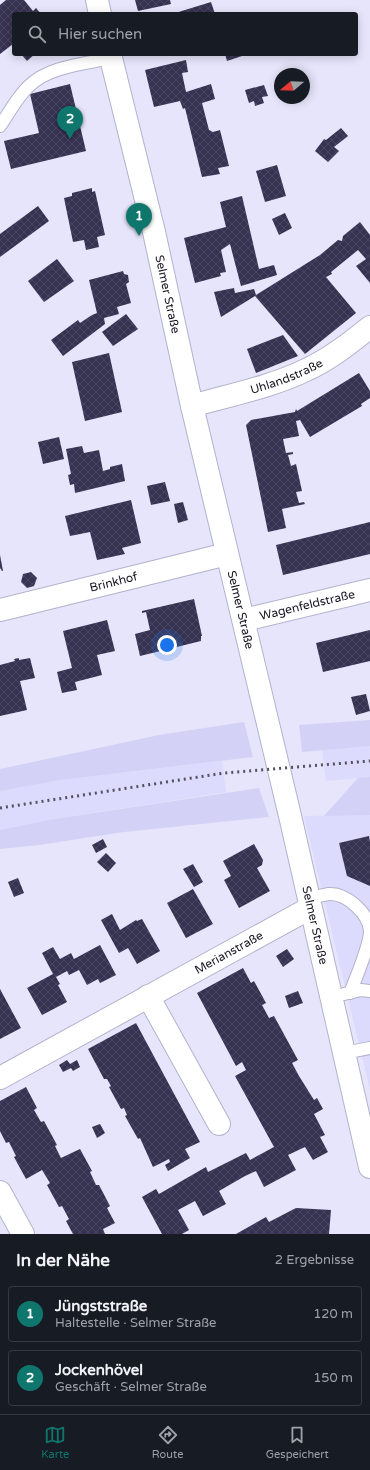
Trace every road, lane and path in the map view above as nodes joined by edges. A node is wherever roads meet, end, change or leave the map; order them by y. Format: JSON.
{"nodes":[{"id":1,"x":97,"y":0,"type":"edge"},
{"id":2,"x":100,"y":12,"type":"edge"},
{"id":3,"x":111,"y":56,"type":"edge"},
{"id":4,"x":0,"y":126,"type":"edge"},
{"id":5,"x":370,"y":327,"type":"edge"},
{"id":6,"x":192,"y":406,"type":"junction"},
{"id":7,"x":227,"y":554,"type":"junction"},
{"id":8,"x":370,"y":590,"type":"edge"},
{"id":9,"x":0,"y":610,"type":"edge"},
{"id":10,"x":244,"y":620,"type":"junction"},
{"id":11,"x":309,"y":903,"type":"junction"},
{"id":12,"x":370,"y":992,"type":"edge"},
{"id":13,"x":340,"y":995,"type":"junction"},
{"id":14,"x":148,"y":996,"type":"junction"},
{"id":15,"x":370,"y":1048,"type":"edge"},
{"id":16,"x":344,"y":1054,"type":"junction"},
{"id":17,"x":0,"y":1078,"type":"edge"},
{"id":18,"x":219,"y":1124,"type":"dead end"},
{"id":19,"x":370,"y":1167,"type":"edge"},
{"id":20,"x":0,"y":1192,"type":"edge"},
{"id":21,"x":23,"y":1234,"type":"edge"}],
"edges":[{"from":1,"to":2,"type":"street"},
{"from":3,"to":4,"type":"lane"},
{"from":3,"to":6,"type":"street","name":"Selmer Straße"},
{"from":5,"to":6,"type":"street","name":"Uhlandstraße"},
{"from":6,"to":7,"type":"street","name":"Selmer Straße"},
{"from":7,"to":9,"type":"street","name":"Brinkhof"},
{"from":7,"to":10,"type":"street","name":"Selmer Straße"},
{"from":8,"to":10,"type":"street","name":"Wagenfeldstraße"},
{"from":10,"to":11,"type":"street","name":"Selmer Straße"},
{"from":11,"to":13,"type":"street","name":"Selmer Straße"},
{"from":11,"to":13,"type":"lane"},
{"from":11,"to":14,"type":"street","name":"Merianstraße"},
{"from":12,"to":13,"type":"lane"},
{"from":13,"to":16,"type":"street","name":"Selmer Straße"},
{"from":14,"to":17,"type":"street","name":"Merianstraße"},
{"from":14,"to":18,"type":"street"},
{"from":15,"to":16,"type":"lane"},
{"from":16,"to":19,"type":"street","name":"Selmer Straße"},
{"from":20,"to":21,"type":"street"}]}
